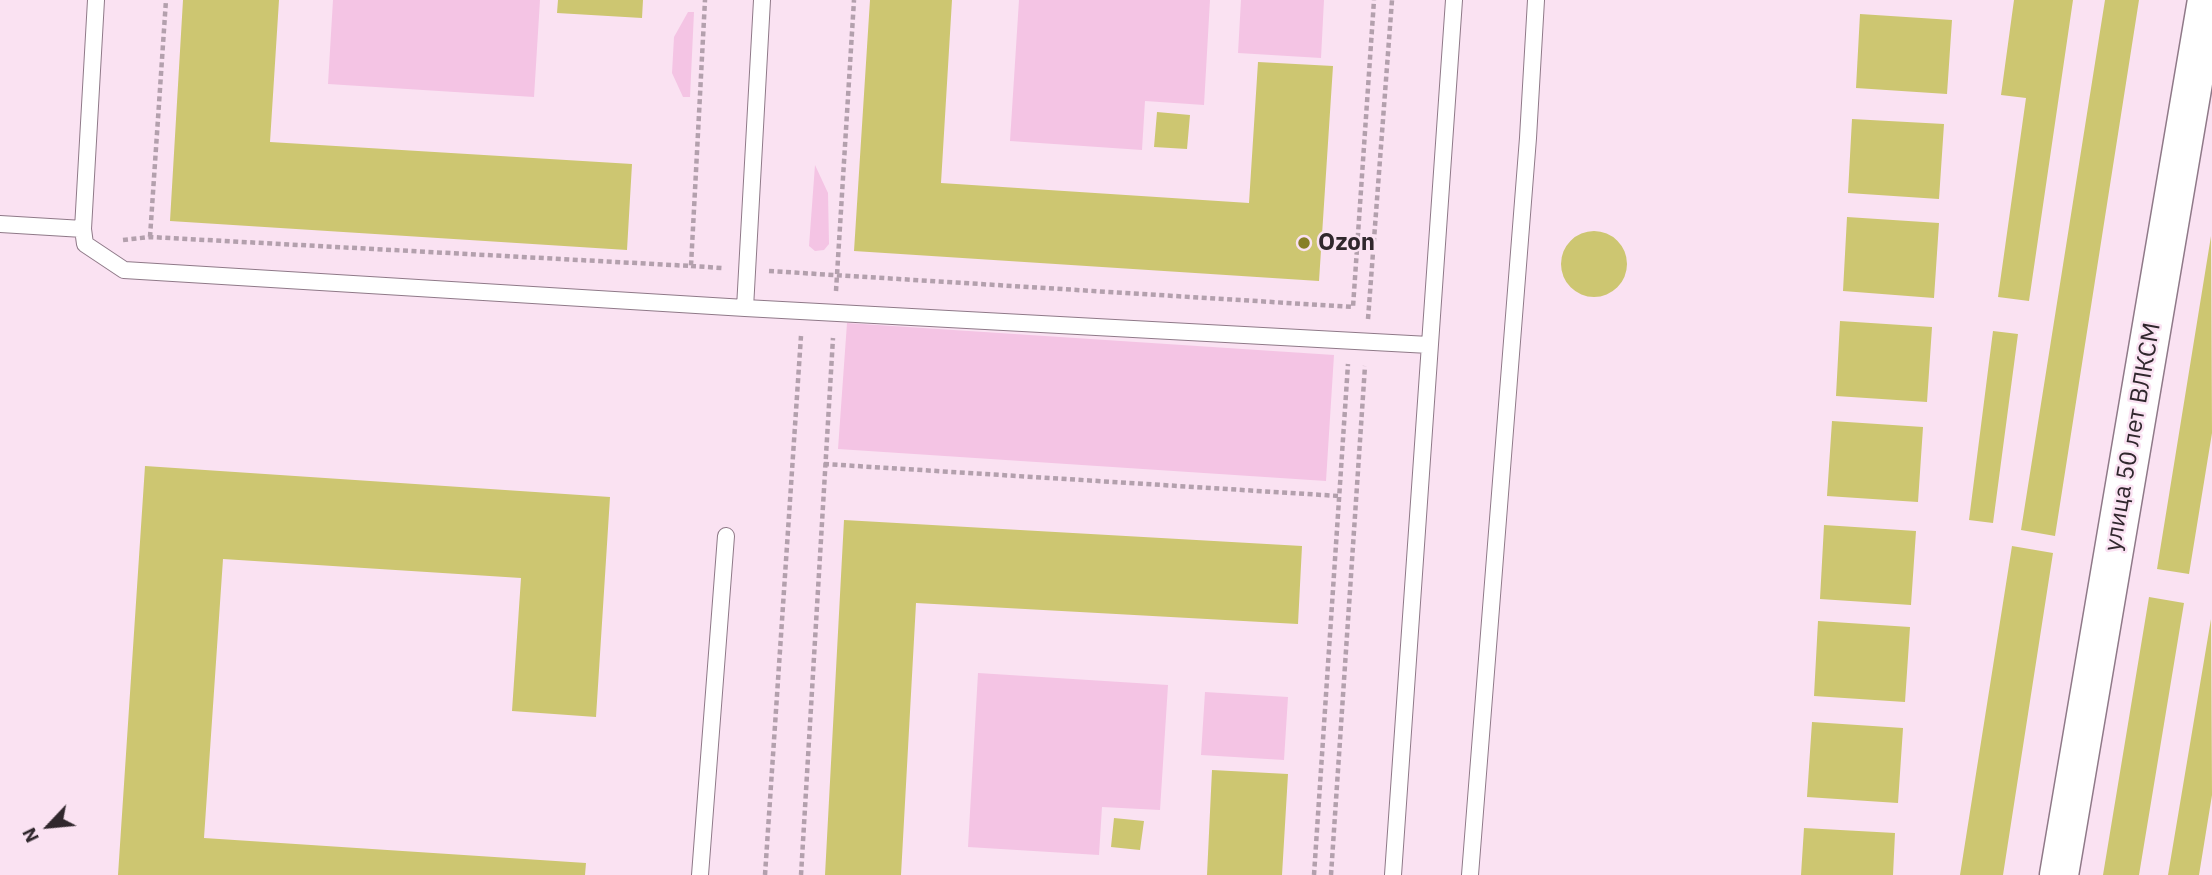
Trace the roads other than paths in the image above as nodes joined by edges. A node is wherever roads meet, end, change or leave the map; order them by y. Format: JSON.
{"nodes":[{"id":1,"x":96,"y":0,"type":"edge"},
{"id":2,"x":762,"y":0,"type":"edge"},
{"id":3,"x":1454,"y":0,"type":"edge"},
{"id":4,"x":1536,"y":0,"type":"edge"},
{"id":5,"x":2207,"y":0,"type":"edge"},
{"id":6,"x":0,"y":223,"type":"edge"},
{"id":7,"x":84,"y":237,"type":"junction"},
{"id":8,"x":745,"y":308,"type":"junction"},
{"id":9,"x":1429,"y":345,"type":"junction"},
{"id":10,"x":726,"y":536,"type":"dead end"},
{"id":11,"x":700,"y":875,"type":"edge"},
{"id":12,"x":1393,"y":875,"type":"edge"},
{"id":13,"x":1470,"y":875,"type":"edge"},
{"id":14,"x":2059,"y":875,"type":"edge"}],
"edges":[{"from":1,"to":7,"type":"lane"},
{"from":2,"to":8,"type":"lane"},
{"from":3,"to":9,"type":"lane"},
{"from":4,"to":13,"type":"lane"},
{"from":5,"to":14,"type":"street","name":"улица 50 лет ВЛКСМ"},
{"from":6,"to":7,"type":"lane"},
{"from":7,"to":8,"type":"lane"},
{"from":8,"to":9,"type":"lane"},
{"from":9,"to":12,"type":"lane"},
{"from":10,"to":11,"type":"lane"}]}
